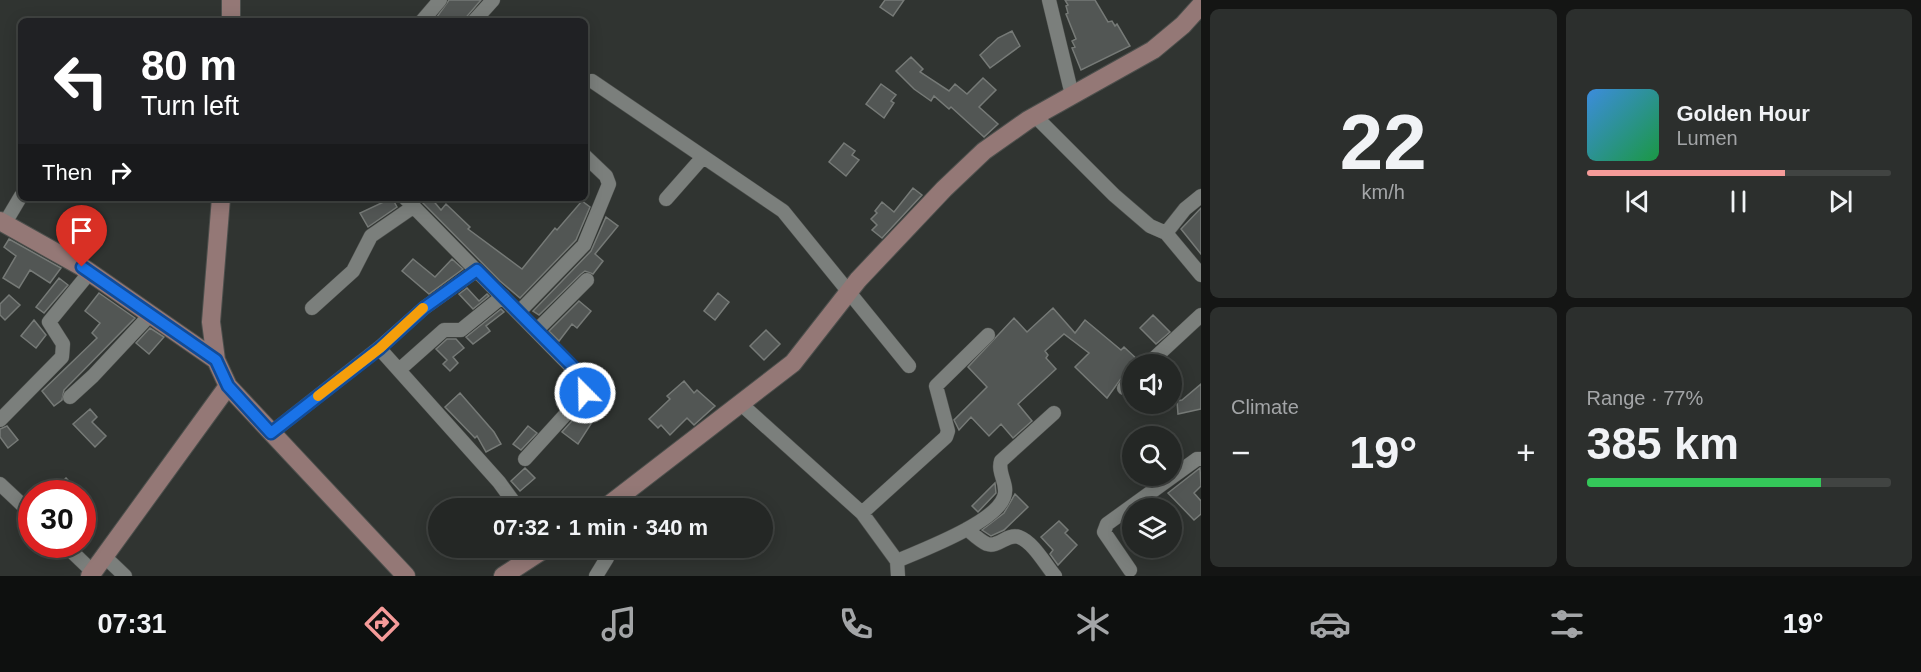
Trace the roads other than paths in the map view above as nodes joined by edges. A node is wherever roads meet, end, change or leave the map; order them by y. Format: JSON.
{"nodes":[{"id":1,"x":231,"y":0,"type":"edge"},
{"id":2,"x":493,"y":0,"type":"edge"},
{"id":3,"x":1049,"y":0,"type":"edge"},
{"id":4,"x":436,"y":1,"type":"edge"},
{"id":5,"x":1198,"y":15,"type":"edge"},
{"id":6,"x":231,"y":18,"type":"edge"},
{"id":7,"x":424,"y":18,"type":"edge"},
{"id":8,"x":477,"y":18,"type":"edge"},
{"id":9,"x":592,"y":81,"type":"dead end"},
{"id":10,"x":1072,"y":95,"type":"junction"},
{"id":11,"x":1035,"y":116,"type":"junction"},
{"id":12,"x":703,"y":157,"type":"junction"},
{"id":13,"x":588,"y":159,"type":"edge"},
{"id":14,"x":1201,"y":196,"type":"edge"},
{"id":15,"x":666,"y":198,"type":"dead end"},
{"id":16,"x":18,"y":200,"type":"edge"},
{"id":17,"x":221,"y":201,"type":"edge"},
{"id":18,"x":409,"y":203,"type":"edge"},
{"id":19,"x":2,"y":222,"type":"edge"},
{"id":20,"x":1166,"y":233,"type":"junction"},
{"id":21,"x":477,"y":270,"type":"junction"},
{"id":22,"x":90,"y":272,"type":"junction"},
{"id":23,"x":1201,"y":275,"type":"edge"},
{"id":24,"x":587,"y":280,"type":"dead end"},
{"id":25,"x":848,"y":293,"type":"junction"},
{"id":26,"x":503,"y":296,"type":"junction"},
{"id":27,"x":312,"y":308,"type":"dead end"},
{"id":28,"x":519,"y":312,"type":"junction"},
{"id":29,"x":151,"y":314,"type":"junction"},
{"id":30,"x":1201,"y":315,"type":"edge"},
{"id":31,"x":537,"y":330,"type":"junction"},
{"id":32,"x":988,"y":335,"type":"dead end"},
{"id":33,"x":380,"y":348,"type":"junction"},
{"id":34,"x":1159,"y":354,"type":"edge"},
{"id":35,"x":216,"y":360,"type":"junction"},
{"id":36,"x":909,"y":366,"type":"dead end"},
{"id":37,"x":399,"y":370,"type":"junction"},
{"id":38,"x":228,"y":386,"type":"junction"},
{"id":39,"x":70,"y":396,"type":"dead end"},
{"id":40,"x":741,"y":404,"type":"junction"},
{"id":41,"x":1054,"y":413,"type":"dead end"},
{"id":42,"x":0,"y":420,"type":"edge"},
{"id":43,"x":271,"y":433,"type":"junction"},
{"id":44,"x":525,"y":459,"type":"dead end"},
{"id":45,"x":1201,"y":459,"type":"edge"},
{"id":46,"x":0,"y":484,"type":"edge"},
{"id":47,"x":511,"y":498,"type":"edge"},
{"id":48,"x":618,"y":498,"type":"edge"},
{"id":49,"x":18,"y":501,"type":"edge"},
{"id":50,"x":861,"y":513,"type":"junction"},
{"id":51,"x":967,"y":529,"type":"junction"},
{"id":52,"x":104,"y":556,"type":"junction"},
{"id":53,"x":77,"y":558,"type":"edge"},
{"id":54,"x":531,"y":558,"type":"edge"},
{"id":55,"x":606,"y":558,"type":"edge"},
{"id":56,"x":897,"y":561,"type":"junction"},
{"id":57,"x":1130,"y":570,"type":"dead end"},
{"id":58,"x":92,"y":574,"type":"edge"},
{"id":59,"x":125,"y":576,"type":"edge"},
{"id":60,"x":406,"y":576,"type":"edge"},
{"id":61,"x":503,"y":576,"type":"edge"},
{"id":62,"x":596,"y":576,"type":"edge"},
{"id":63,"x":898,"y":576,"type":"edge"},
{"id":64,"x":1054,"y":576,"type":"edge"}],
"edges":[{"from":1,"to":6,"type":"street"},
{"from":2,"to":8,"type":"street"},
{"from":3,"to":10,"type":"street"},
{"from":4,"to":7,"type":"street"},
{"from":5,"to":10,"type":"street"},
{"from":9,"to":12,"type":"street"},
{"from":10,"to":11,"type":"street"},
{"from":11,"to":20,"type":"street"},
{"from":11,"to":25,"type":"street"},
{"from":12,"to":15,"type":"street"},
{"from":12,"to":25,"type":"street"},
{"from":13,"to":28,"type":"street"},
{"from":14,"to":20,"type":"street"},
{"from":16,"to":19,"type":"street"},
{"from":17,"to":35,"type":"street"},
{"from":18,"to":21,"type":"street"},
{"from":18,"to":27,"type":"street"},
{"from":19,"to":22,"type":"street"},
{"from":20,"to":23,"type":"street"},
{"from":21,"to":26,"type":"street"},
{"from":21,"to":33,"type":"street"},
{"from":22,"to":29,"type":"street"},
{"from":22,"to":42,"type":"street"},
{"from":24,"to":31,"type":"street"},
{"from":25,"to":36,"type":"street"},
{"from":25,"to":40,"type":"street"},
{"from":26,"to":28,"type":"street"},
{"from":26,"to":37,"type":"street"},
{"from":28,"to":31,"type":"street"},
{"from":29,"to":35,"type":"street"},
{"from":29,"to":39,"type":"street"},
{"from":30,"to":34,"type":"street"},
{"from":31,"to":44,"type":"street"},
{"from":32,"to":50,"type":"street"},
{"from":33,"to":37,"type":"street"},
{"from":33,"to":43,"type":"street"},
{"from":35,"to":38,"type":"street"},
{"from":37,"to":47,"type":"street"},
{"from":38,"to":43,"type":"street"},
{"from":38,"to":52,"type":"street"},
{"from":40,"to":48,"type":"street"},
{"from":40,"to":50,"type":"street"},
{"from":41,"to":51,"type":"street"},
{"from":43,"to":60,"type":"street"},
{"from":45,"to":57,"type":"street"},
{"from":46,"to":49,"type":"street"},
{"from":50,"to":56,"type":"street"},
{"from":51,"to":56,"type":"street"},
{"from":51,"to":64,"type":"street"},
{"from":52,"to":58,"type":"street"},
{"from":52,"to":59,"type":"street"},
{"from":53,"to":58,"type":"street"},
{"from":54,"to":61,"type":"street"},
{"from":55,"to":62,"type":"street"},
{"from":56,"to":63,"type":"street"}]}
